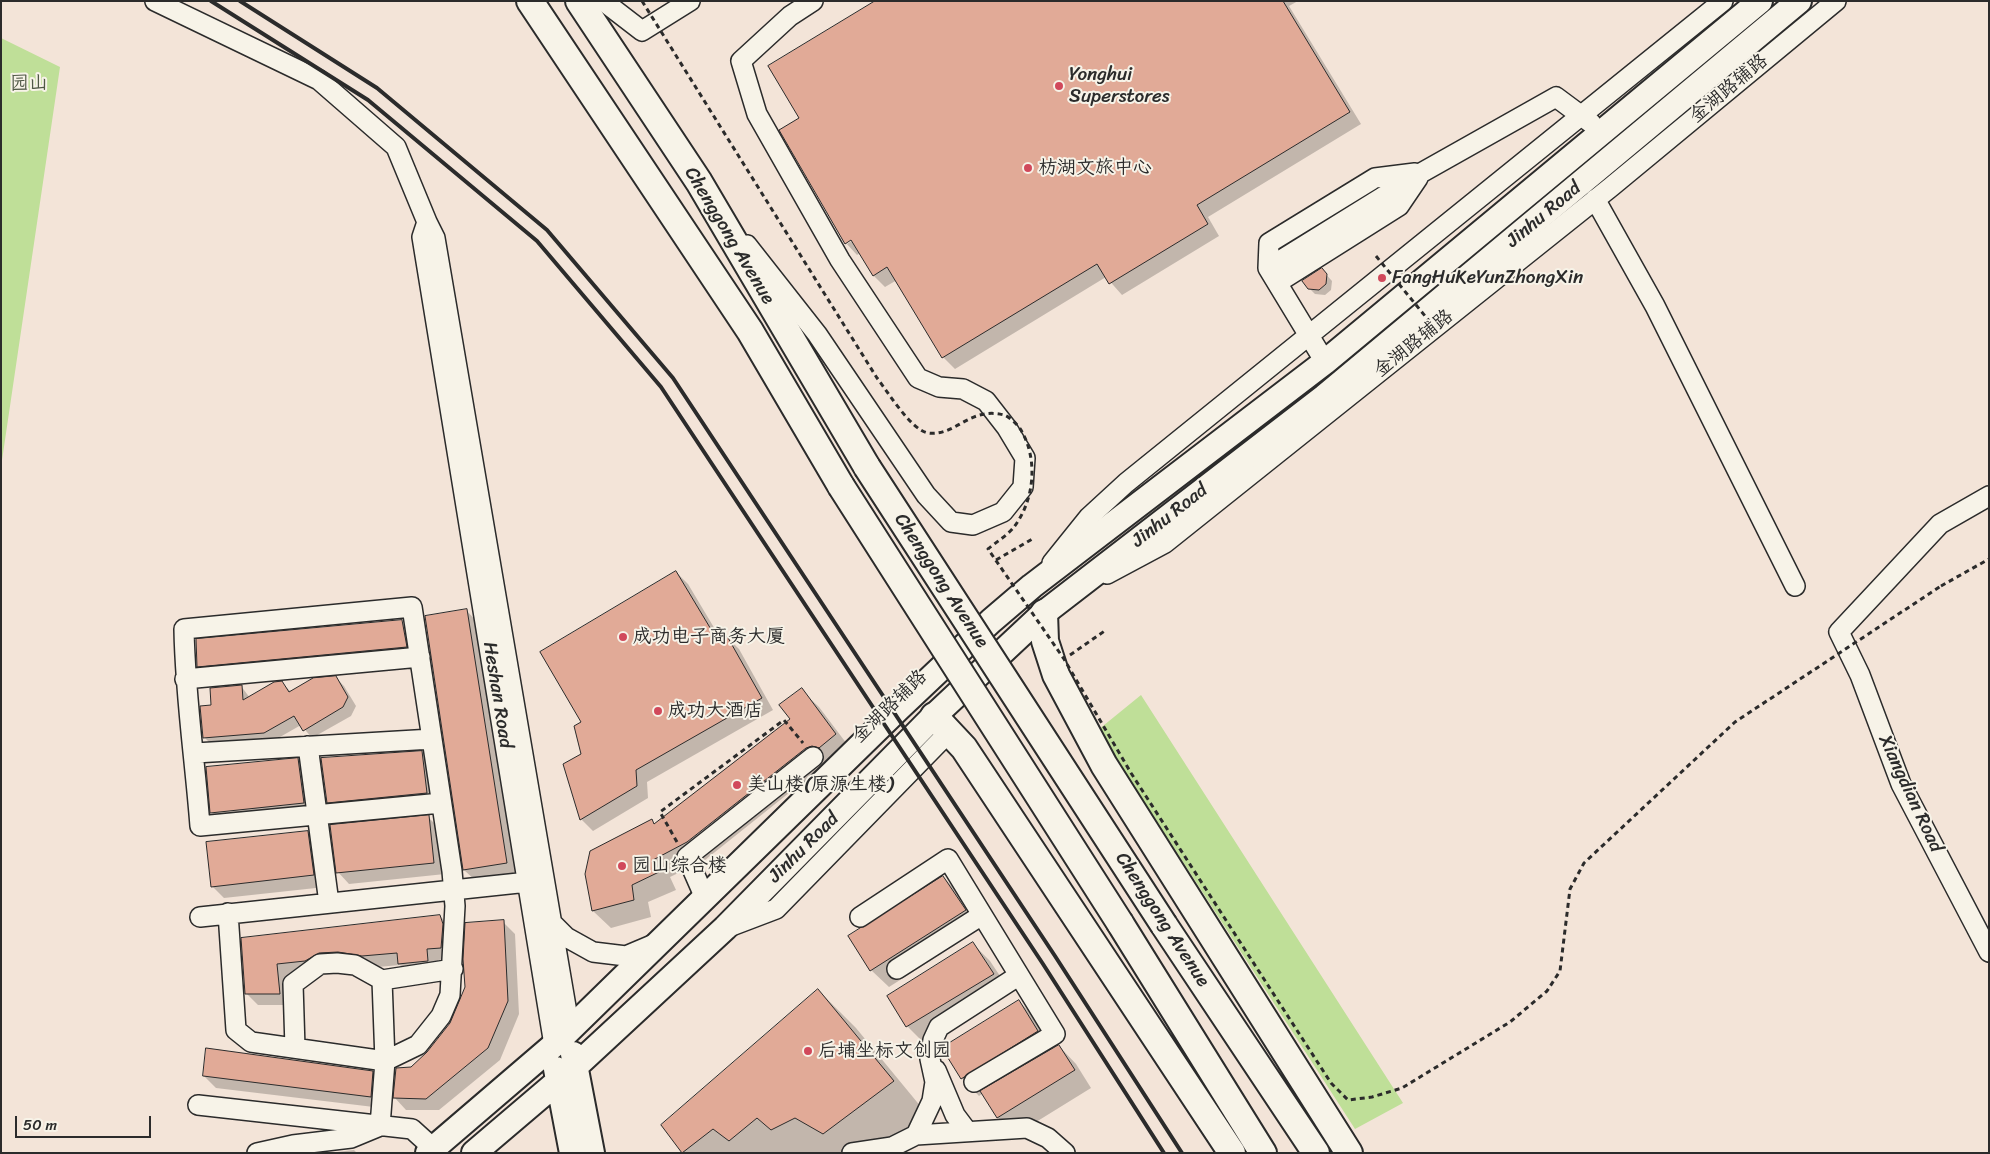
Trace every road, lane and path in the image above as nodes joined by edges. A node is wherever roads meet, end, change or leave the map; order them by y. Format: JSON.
{"nodes":[{"id":1,"x":155,"y":1,"type":"edge"},
{"id":2,"x":530,"y":1,"type":"edge"},
{"id":3,"x":579,"y":1,"type":"edge"},
{"id":4,"x":603,"y":1,"type":"edge"},
{"id":5,"x":642,"y":1,"type":"edge"},
{"id":6,"x":690,"y":1,"type":"edge"},
{"id":7,"x":814,"y":1,"type":"edge"},
{"id":8,"x":1723,"y":1,"type":"edge"},
{"id":9,"x":1760,"y":1,"type":"edge"},
{"id":10,"x":1800,"y":1,"type":"edge"},
{"id":11,"x":1836,"y":1,"type":"edge"},
{"id":12,"x":1582,"y":116,"type":"junction"},
{"id":13,"x":1604,"y":130,"type":"junction"},
{"id":14,"x":698,"y":182,"type":"junction"},
{"id":15,"x":1595,"y":199,"type":"junction"},
{"id":16,"x":428,"y":232,"type":"junction"},
{"id":17,"x":1382,"y":251,"type":"dead end"},
{"id":18,"x":1439,"y":333,"type":"dead end"},
{"id":19,"x":1310,"y":336,"type":"junction"},
{"id":20,"x":1325,"y":362,"type":"junction"},
{"id":21,"x":1989,"y":496,"type":"edge"},
{"id":22,"x":1034,"y":538,"type":"dead end"},
{"id":23,"x":1989,"y":559,"type":"edge"},
{"id":24,"x":996,"y":560,"type":"junction"},
{"id":25,"x":1032,"y":586,"type":"junction"},
{"id":26,"x":1796,"y":586,"type":"dead end"},
{"id":27,"x":1073,"y":592,"type":"junction"},
{"id":28,"x":1044,"y":614,"type":"junction"},
{"id":29,"x":1106,"y":630,"type":"dead end"},
{"id":30,"x":420,"y":657,"type":"junction"},
{"id":31,"x":1064,"y":659,"type":"junction"},
{"id":32,"x":185,"y":679,"type":"junction"},
{"id":33,"x":942,"y":724,"type":"junction"},
{"id":34,"x":432,"y":739,"type":"junction"},
{"id":35,"x":308,"y":746,"type":"junction"},
{"id":36,"x":194,"y":753,"type":"junction"},
{"id":37,"x":813,"y":757,"type":"joint"},
{"id":38,"x":441,"y":803,"type":"junction"},
{"id":39,"x":319,"y":814,"type":"junction"},
{"id":40,"x":686,"y":857,"type":"junction"},
{"id":41,"x":528,"y":882,"type":"junction"},
{"id":42,"x":454,"y":890,"type":"junction"},
{"id":43,"x":705,"y":898,"type":"junction"},
{"id":44,"x":329,"y":903,"type":"junction"},
{"id":45,"x":228,"y":913,"type":"junction"},
{"id":46,"x":200,"y":916,"type":"dead end"},
{"id":47,"x":982,"y":916,"type":"junction"},
{"id":48,"x":860,"y":917,"type":"dead end"},
{"id":49,"x":551,"y":922,"type":"junction"},
{"id":50,"x":660,"y":941,"type":"junction"},
{"id":51,"x":1989,"y":952,"type":"edge"},
{"id":52,"x":453,"y":969,"type":"junction"},
{"id":53,"x":897,"y":969,"type":"dead end"},
{"id":54,"x":1018,"y":976,"type":"junction"},
{"id":55,"x":382,"y":980,"type":"junction"},
{"id":56,"x":562,"y":1037,"type":"junction"},
{"id":57,"x":295,"y":1048,"type":"junction"},
{"id":58,"x":930,"y":1059,"type":"junction"},
{"id":59,"x":385,"y":1061,"type":"junction"},
{"id":60,"x":566,"y":1075,"type":"junction"},
{"id":61,"x":974,"y":1082,"type":"dead end"},
{"id":62,"x":198,"y":1105,"type":"dead end"},
{"id":63,"x":380,"y":1126,"type":"junction"},
{"id":64,"x":967,"y":1131,"type":"junction"},
{"id":65,"x":916,"y":1136,"type":"junction"},
{"id":66,"x":430,"y":1150,"type":"edge"},
{"id":67,"x":893,"y":1150,"type":"edge"},
{"id":68,"x":257,"y":1153,"type":"edge"},
{"id":69,"x":474,"y":1153,"type":"edge"},
{"id":70,"x":572,"y":1153,"type":"edge"},
{"id":71,"x":592,"y":1153,"type":"edge"},
{"id":72,"x":852,"y":1153,"type":"edge"},
{"id":73,"x":1065,"y":1153,"type":"edge"},
{"id":74,"x":1232,"y":1153,"type":"edge"},
{"id":75,"x":1263,"y":1153,"type":"edge"},
{"id":76,"x":1316,"y":1153,"type":"edge"},
{"id":77,"x":1349,"y":1153,"type":"edge"}],
"edges":[{"from":1,"to":16,"type":"street"},
{"from":2,"to":75,"type":"highway","name":"Chenggong Avenue","bridge":true},
{"from":3,"to":14,"type":"highway","name":"Chenggong Avenue"},
{"from":4,"to":6,"type":"street"},
{"from":5,"to":24,"type":"path","bridge":true},
{"from":7,"to":14,"type":"street"},
{"from":8,"to":12,"type":"street"},
{"from":9,"to":13,"type":"main road","name":"Jinhu Road"},
{"from":10,"to":27,"type":"main road","name":"Jinhu Road"},
{"from":11,"to":15,"type":"street","name":"金湖路辅路"},
{"from":12,"to":13,"type":"street"},
{"from":12,"to":19,"type":"street"},
{"from":12,"to":19,"type":"street"},
{"from":13,"to":20,"type":"main road","name":"Jinhu Road"},
{"from":14,"to":76,"type":"highway","name":"Chenggong Avenue","bridge":true},
{"from":15,"to":26,"type":"street"},
{"from":15,"to":27,"type":"street","name":"金湖路辅路"},
{"from":16,"to":41,"type":"street","name":"Heshan Road"},
{"from":16,"to":49,"type":"street","name":"Heshan Road"},
{"from":17,"to":18,"type":"path","bridge":true},
{"from":19,"to":20,"type":"street"},
{"from":19,"to":25,"type":"street"},
{"from":20,"to":25,"type":"main road","name":"Jinhu Road"},
{"from":21,"to":51,"type":"street","name":"Xiangdian Road"},
{"from":22,"to":24,"type":"path"},
{"from":23,"to":31,"type":"path","bridge":true},
{"from":24,"to":31,"type":"path","bridge":true},
{"from":25,"to":43,"type":"main road","name":"Jinhu Road"},
{"from":27,"to":28,"type":"main road","name":"Jinhu Road"},
{"from":28,"to":33,"type":"main road","name":"Jinhu Road"},
{"from":28,"to":77,"type":"highway"},
{"from":29,"to":31,"type":"path"},
{"from":30,"to":32,"type":"street"},
{"from":30,"to":32,"type":"street"},
{"from":30,"to":34,"type":"street"},
{"from":32,"to":36,"type":"street"},
{"from":33,"to":60,"type":"main road","name":"Jinhu Road"},
{"from":33,"to":74,"type":"highway"},
{"from":34,"to":35,"type":"street"},
{"from":34,"to":38,"type":"street"},
{"from":35,"to":36,"type":"street"},
{"from":35,"to":39,"type":"street"},
{"from":36,"to":39,"type":"street"},
{"from":37,"to":40,"type":"street"},
{"from":37,"to":40,"type":"path"},
{"from":38,"to":39,"type":"street"},
{"from":38,"to":42,"type":"street"},
{"from":39,"to":44,"type":"street"},
{"from":40,"to":43,"type":"street"},
{"from":41,"to":42,"type":"street"},
{"from":41,"to":56,"type":"street","name":"Heshan Road"},
{"from":42,"to":44,"type":"street"},
{"from":42,"to":52,"type":"street"},
{"from":43,"to":50,"type":"main road","name":"Jinhu Road"},
{"from":44,"to":45,"type":"street"},
{"from":45,"to":46,"type":"street"},
{"from":45,"to":57,"type":"street"},
{"from":47,"to":48,"type":"street"},
{"from":47,"to":53,"type":"street"},
{"from":47,"to":54,"type":"street"},
{"from":49,"to":50,"type":"street"},
{"from":49,"to":56,"type":"street","name":"Heshan Road"},
{"from":50,"to":56,"type":"main road","name":"Jinhu Road"},
{"from":52,"to":55,"type":"street"},
{"from":52,"to":59,"type":"street"},
{"from":54,"to":58,"type":"street"},
{"from":54,"to":61,"type":"street"},
{"from":55,"to":57,"type":"street"},
{"from":55,"to":59,"type":"street"},
{"from":56,"to":60,"type":"main road","name":"Heshan Road"},
{"from":56,"to":66,"type":"main road","name":"Jinhu Road"},
{"from":57,"to":59,"type":"street"},
{"from":58,"to":64,"type":"street"},
{"from":58,"to":65,"type":"street"},
{"from":59,"to":63,"type":"street"},
{"from":60,"to":69,"type":"main road","name":"Jinhu Road"},
{"from":60,"to":70,"type":"main road","name":"Heshan Road"},
{"from":60,"to":71,"type":"main road","name":"Heshan Road"},
{"from":62,"to":63,"type":"street"},
{"from":63,"to":66,"type":"street"},
{"from":63,"to":68,"type":"street"},
{"from":64,"to":65,"type":"street"},
{"from":64,"to":73,"type":"street"},
{"from":65,"to":67,"type":"street"},
{"from":67,"to":72,"type":"street"}]}
